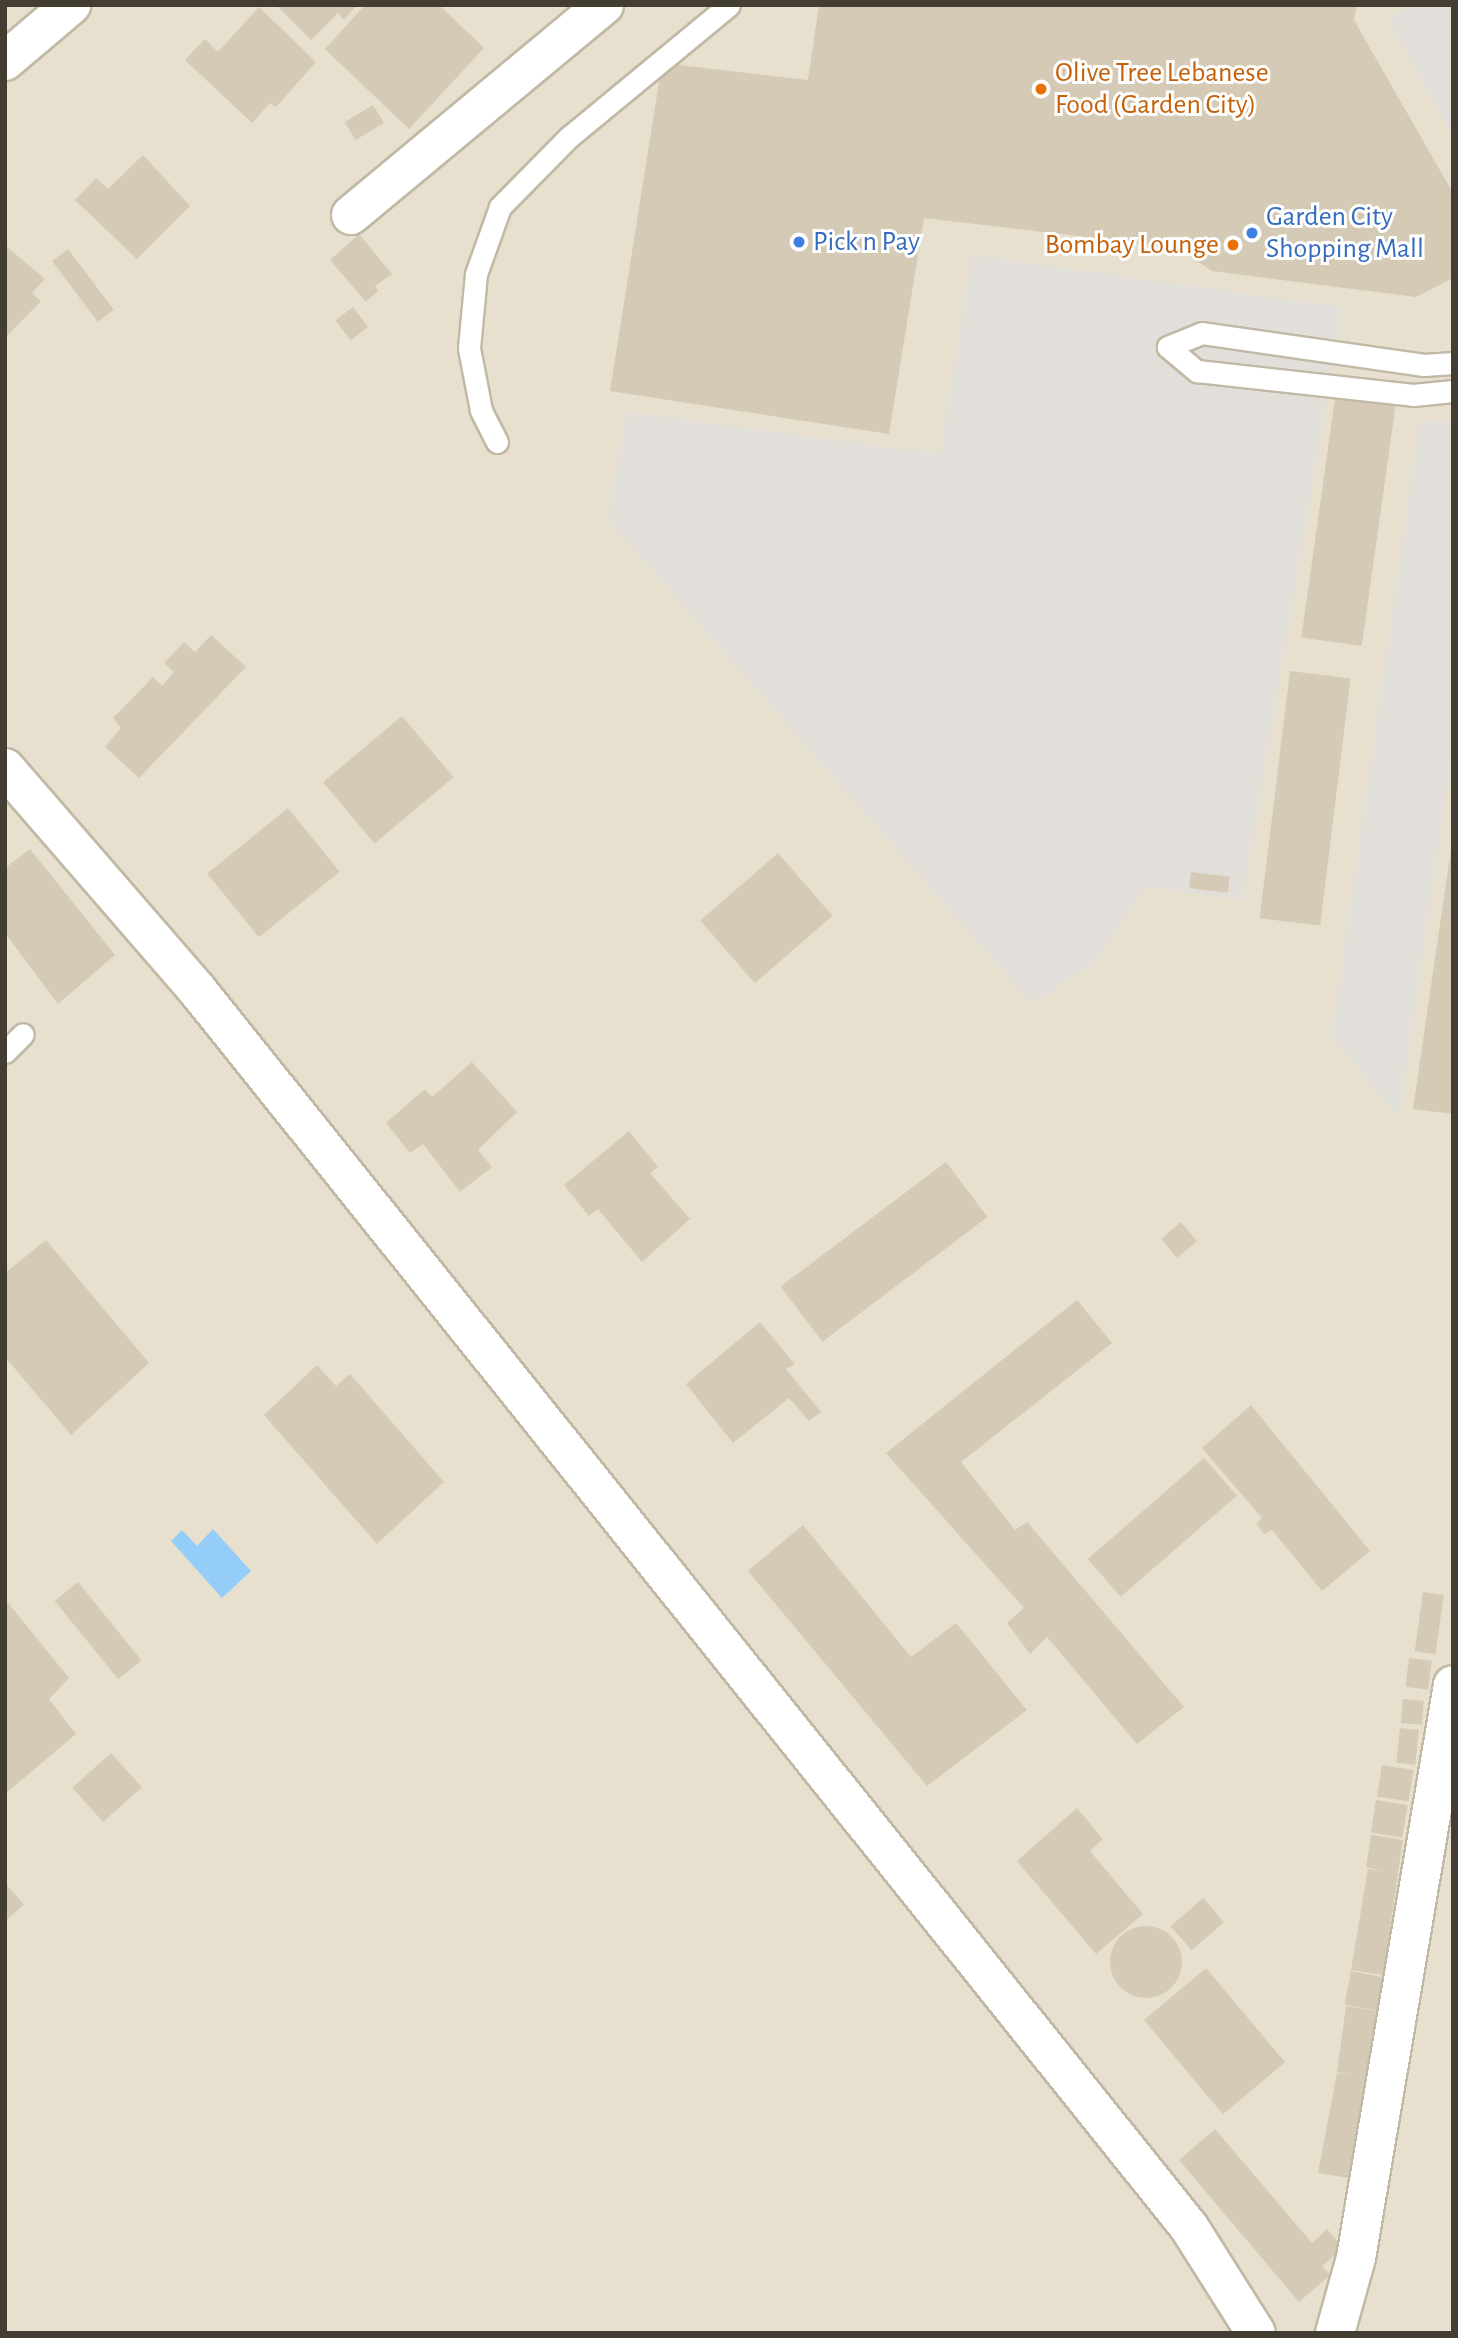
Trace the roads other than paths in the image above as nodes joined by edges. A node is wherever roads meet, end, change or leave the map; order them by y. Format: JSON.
{"nodes":[{"id":1,"x":71,"y":5,"type":"edge"},
{"id":2,"x":604,"y":5,"type":"edge"},
{"id":3,"x":729,"y":5,"type":"edge"},
{"id":4,"x":5,"y":61,"type":"edge"},
{"id":5,"x":351,"y":215,"type":"dead end"},
{"id":6,"x":1453,"y":363,"type":"edge"},
{"id":7,"x":1453,"y":391,"type":"edge"},
{"id":8,"x":497,"y":442,"type":"dead end"},
{"id":9,"x":5,"y":768,"type":"edge"},
{"id":10,"x":23,"y":1034,"type":"dead end"},
{"id":11,"x":5,"y":1052,"type":"edge"},
{"id":12,"x":1453,"y":1685,"type":"edge"},
{"id":13,"x":1256,"y":2333,"type":"edge"},
{"id":14,"x":1335,"y":2333,"type":"edge"}],
"edges":[{"from":1,"to":4,"type":"street"},
{"from":2,"to":5,"type":"street"},
{"from":3,"to":8,"type":"lane"},
{"from":6,"to":7,"type":"lane"},
{"from":9,"to":13,"type":"street"},
{"from":10,"to":11,"type":"lane"},
{"from":12,"to":14,"type":"street"}]}
